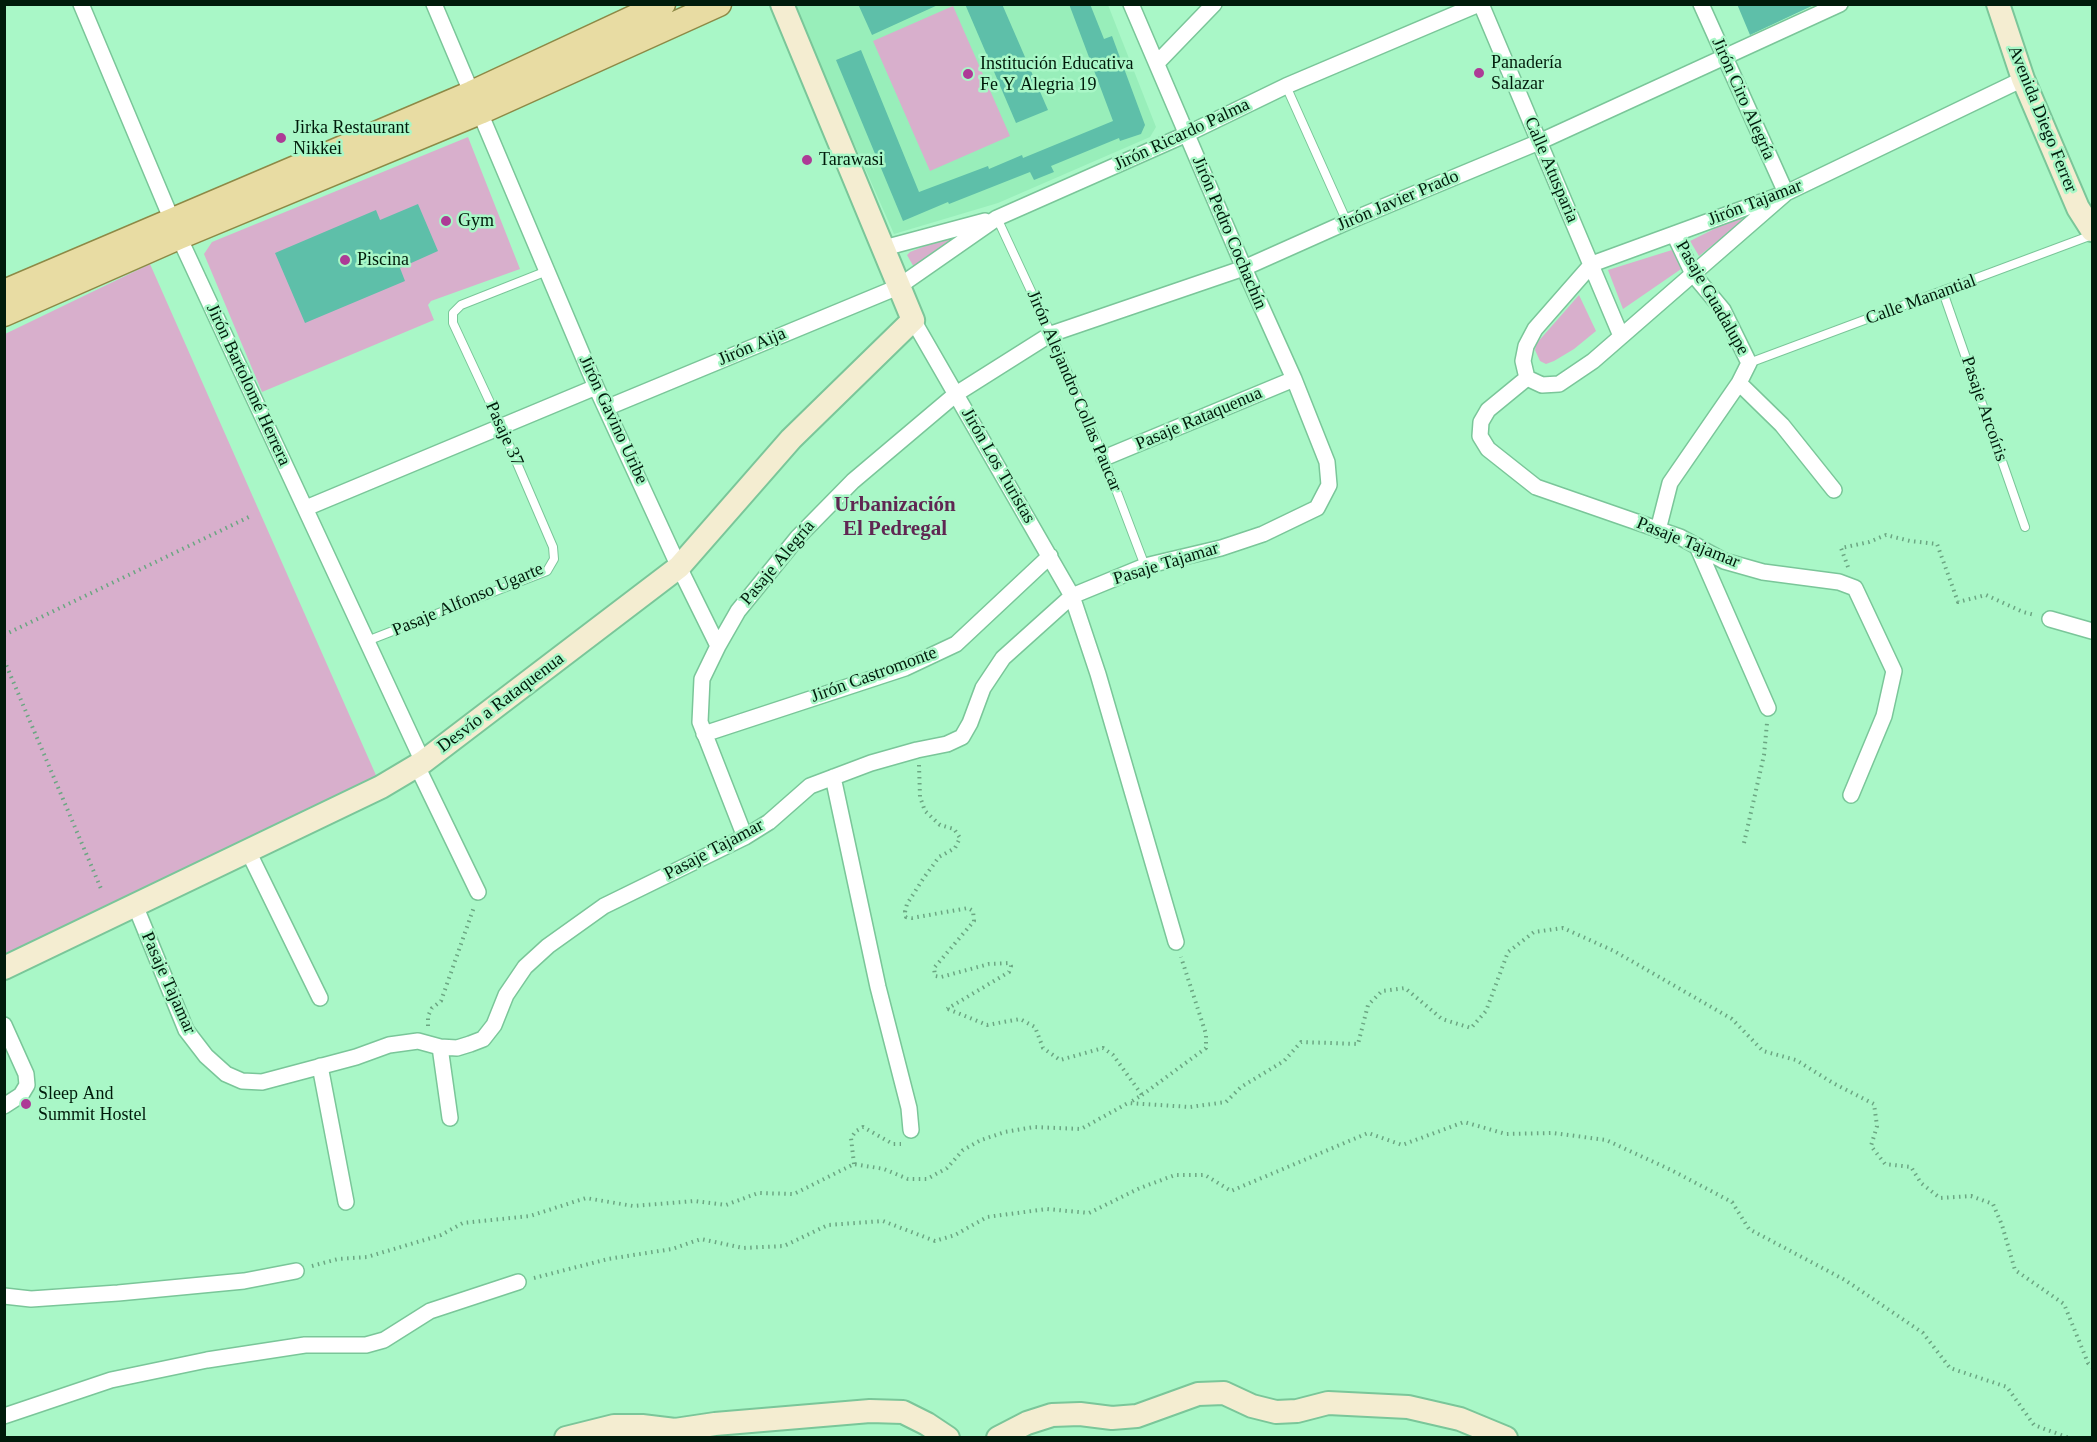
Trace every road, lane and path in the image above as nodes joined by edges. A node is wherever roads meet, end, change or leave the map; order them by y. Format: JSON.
{"nodes":[{"id":1,"x":81,"y":4,"type":"edge"},
{"id":2,"x":434,"y":4,"type":"edge"},
{"id":3,"x":663,"y":4,"type":"edge"},
{"id":4,"x":719,"y":4,"type":"edge"},
{"id":5,"x":782,"y":4,"type":"edge"},
{"id":6,"x":1131,"y":4,"type":"edge"},
{"id":7,"x":1214,"y":4,"type":"edge"},
{"id":8,"x":1480,"y":4,"type":"edge"},
{"id":9,"x":1701,"y":4,"type":"edge"},
{"id":10,"x":1998,"y":4,"type":"edge"},
{"id":11,"x":1833,"y":6,"type":"edge"},
{"id":12,"x":1724,"y":58,"type":"junction"},
{"id":13,"x":1157,"y":63,"type":"junction"},
{"id":14,"x":2023,"y":79,"type":"junction"},
{"id":15,"x":1286,"y":86,"type":"junction"},
{"id":16,"x":476,"y":103,"type":"junction"},
{"id":17,"x":1187,"y":134,"type":"junction"},
{"id":18,"x":1539,"y":142,"type":"junction"},
{"id":19,"x":1786,"y":193,"type":"junction"},
{"id":20,"x":997,"y":218,"type":"junction"},
{"id":21,"x":1347,"y":222,"type":"junction"},
{"id":22,"x":176,"y":229,"type":"junction"},
{"id":23,"x":2092,"y":230,"type":"edge"},
{"id":24,"x":1674,"y":234,"type":"junction"},
{"id":25,"x":2092,"y":235,"type":"edge"},
{"id":26,"x":884,"y":248,"type":"junction"},
{"id":27,"x":1592,"y":264,"type":"junction"},
{"id":28,"x":1244,"y":268,"type":"junction"},
{"id":29,"x":547,"y":271,"type":"junction"},
{"id":30,"x":1693,"y":274,"type":"junction"},
{"id":31,"x":898,"y":287,"type":"junction"},
{"id":32,"x":4,"y":292,"type":"edge"},
{"id":33,"x":1943,"y":292,"type":"junction"},
{"id":34,"x":4,"y":314,"type":"edge"},
{"id":35,"x":913,"y":320,"type":"junction"},
{"id":36,"x":1051,"y":334,"type":"junction"},
{"id":37,"x":1621,"y":336,"type":"junction"},
{"id":38,"x":1749,"y":363,"type":"junction"},
{"id":39,"x":1527,"y":378,"type":"junction"},
{"id":40,"x":1294,"y":379,"type":"junction"},
{"id":41,"x":1739,"y":383,"type":"junction"},
{"id":42,"x":596,"y":387,"type":"junction"},
{"id":43,"x":956,"y":394,"type":"junction"},
{"id":44,"x":606,"y":408,"type":"junction"},
{"id":45,"x":501,"y":426,"type":"junction"},
{"id":46,"x":1104,"y":458,"type":"junction"},
{"id":47,"x":1327,"y":462,"type":"joint"},
{"id":48,"x":1834,"y":490,"type":"dead end"},
{"id":49,"x":306,"y":508,"type":"junction"},
{"id":50,"x":251,"y":516,"type":"dead end"},
{"id":51,"x":2025,"y":527,"type":"dead end"},
{"id":52,"x":1658,"y":530,"type":"junction"},
{"id":53,"x":1696,"y":546,"type":"junction"},
{"id":54,"x":553,"y":547,"type":"joint"},
{"id":55,"x":1050,"y":556,"type":"junction"},
{"id":56,"x":1145,"y":566,"type":"junction"},
{"id":57,"x":679,"y":567,"type":"junction"},
{"id":58,"x":1855,"y":588,"type":"junction"},
{"id":59,"x":1072,"y":596,"type":"junction"},
{"id":60,"x":2050,"y":619,"type":"joint"},
{"id":61,"x":2092,"y":631,"type":"edge"},
{"id":62,"x":4,"y":634,"type":"edge"},
{"id":63,"x":367,"y":642,"type":"junction"},
{"id":64,"x":718,"y":646,"type":"junction"},
{"id":65,"x":4,"y":660,"type":"edge"},
{"id":66,"x":1768,"y":708,"type":"joint"},
{"id":67,"x":704,"y":734,"type":"junction"},
{"id":68,"x":917,"y":750,"type":"junction"},
{"id":69,"x":420,"y":764,"type":"junction"},
{"id":70,"x":832,"y":777,"type":"junction"},
{"id":71,"x":1851,"y":795,"type":"dead end"},
{"id":72,"x":744,"y":837,"type":"junction"},
{"id":73,"x":1744,"y":843,"type":"dead end"},
{"id":74,"x":248,"y":852,"type":"junction"},
{"id":75,"x":102,"y":891,"type":"dead end"},
{"id":76,"x":478,"y":892,"type":"joint"},
{"id":77,"x":135,"y":905,"type":"junction"},
{"id":78,"x":1176,"y":942,"type":"joint"},
{"id":79,"x":4,"y":968,"type":"edge"},
{"id":80,"x":320,"y":998,"type":"dead end"},
{"id":81,"x":4,"y":1025,"type":"edge"},
{"id":82,"x":434,"y":1045,"type":"junction"},
{"id":83,"x":320,"y":1066,"type":"junction"},
{"id":84,"x":1142,"y":1095,"type":"junction"},
{"id":85,"x":1128,"y":1103,"type":"junction"},
{"id":86,"x":4,"y":1106,"type":"edge"},
{"id":87,"x":450,"y":1118,"type":"dead end"},
{"id":88,"x":911,"y":1130,"type":"joint"},
{"id":89,"x":854,"y":1164,"type":"junction"},
{"id":90,"x":346,"y":1202,"type":"dead end"},
{"id":91,"x":297,"y":1270,"type":"joint"},
{"id":92,"x":518,"y":1282,"type":"joint"},
{"id":93,"x":4,"y":1296,"type":"edge"},
{"id":94,"x":2092,"y":1367,"type":"edge"},
{"id":95,"x":4,"y":1416,"type":"edge"},
{"id":96,"x":566,"y":1437,"type":"edge"},
{"id":97,"x":948,"y":1437,"type":"edge"},
{"id":98,"x":998,"y":1437,"type":"edge"},
{"id":99,"x":1506,"y":1437,"type":"edge"},
{"id":100,"x":2069,"y":1437,"type":"edge"}],
"edges":[{"from":1,"to":22,"type":"street","name":"Jirón Bartolomé Herrera"},
{"from":2,"to":16,"type":"street","name":"Jirón Gavino Uribe"},
{"from":3,"to":16,"type":"main road"},
{"from":4,"to":16,"type":"main road"},
{"from":5,"to":26,"type":"street","name":"Jirón Los Turistas"},
{"from":6,"to":13,"type":"street","name":"Jirón Pedro Cochachín"},
{"from":7,"to":13,"type":"street"},
{"from":8,"to":15,"type":"street","name":"Jirón Ricardo Palma"},
{"from":8,"to":18,"type":"street","name":"Calle Atusparia"},
{"from":9,"to":12,"type":"street","name":"Jirón Ciro Alegría"},
{"from":10,"to":14,"type":"street","name":"Avenida Diego Ferrer"},
{"from":11,"to":12,"type":"street","name":"Jirón Javier Prado"},
{"from":12,"to":18,"type":"street","name":"Jirón Javier Prado"},
{"from":12,"to":19,"type":"street","name":"Jirón Ciro Alegría"},
{"from":13,"to":17,"type":"street","name":"Jirón Pedro Cochachín"},
{"from":14,"to":19,"type":"street","name":"Jirón Tajamar"},
{"from":14,"to":23,"type":"street","name":"Avenida Diego Ferrer"},
{"from":15,"to":17,"type":"street","name":"Jirón Ricardo Palma"},
{"from":15,"to":21,"type":"lane"},
{"from":16,"to":22,"type":"main road"},
{"from":16,"to":29,"type":"street","name":"Jirón Gavino Uribe"},
{"from":17,"to":20,"type":"street","name":"Jirón Ricardo Palma"},
{"from":17,"to":28,"type":"street","name":"Jirón Pedro Cochachín"},
{"from":18,"to":21,"type":"street","name":"Jirón Javier Prado"},
{"from":18,"to":27,"type":"street","name":"Calle Atusparia"},
{"from":19,"to":24,"type":"street","name":"Jirón Tajamar"},
{"from":19,"to":30,"type":"street"},
{"from":20,"to":26,"type":"street"},
{"from":20,"to":31,"type":"street","name":"Jirón Ricardo Palma"},
{"from":20,"to":36,"type":"lane","name":"Jirón Alejandro Collas Paucar"},
{"from":21,"to":28,"type":"street","name":"Jirón Javier Prado"},
{"from":22,"to":32,"type":"main road"},
{"from":22,"to":34,"type":"main road"},
{"from":22,"to":49,"type":"street","name":"Jirón Bartolomé Herrera"},
{"from":24,"to":27,"type":"street","name":"Jirón Tajamar"},
{"from":24,"to":30,"type":"street","name":"Pasaje Guadalupe"},
{"from":25,"to":33,"type":"lane","name":"Calle Manantial"},
{"from":26,"to":31,"type":"street","name":"Jirón Los Turistas"},
{"from":27,"to":37,"type":"street","name":"Calle Atusparia"},
{"from":27,"to":39,"type":"street","name":"Jirón Tajamar"},
{"from":28,"to":36,"type":"street","name":"Jirón Javier Prado"},
{"from":28,"to":40,"type":"street","name":"Jirón Pedro Cochachín"},
{"from":29,"to":42,"type":"street","name":"Jirón Gavino Uribe"},
{"from":29,"to":45,"type":"lane","name":"Pasaje 37"},
{"from":30,"to":37,"type":"street"},
{"from":30,"to":38,"type":"street","name":"Pasaje Guadalupe"},
{"from":31,"to":35,"type":"street","name":"Jirón Los Turistas"},
{"from":31,"to":44,"type":"street","name":"Jirón Aija"},
{"from":33,"to":38,"type":"lane","name":"Calle Manantial"},
{"from":33,"to":51,"type":"lane","name":"Pasaje Arcoíris"},
{"from":35,"to":43,"type":"street","name":"Jirón Los Turistas"},
{"from":35,"to":57,"type":"street","name":"Desvío a Rataquenua"},
{"from":36,"to":43,"type":"street","name":"Jirón Javier Prado"},
{"from":36,"to":46,"type":"lane","name":"Jirón Alejandro Collas Paucar"},
{"from":37,"to":39,"type":"street"},
{"from":38,"to":41,"type":"street"},
{"from":39,"to":52,"type":"street","name":"Pasaje Tajamar"},
{"from":40,"to":46,"type":"street","name":"Pasaje Rataquenua"},
{"from":40,"to":47,"type":"street","name":"Jirón Pedro Cochachín"},
{"from":41,"to":48,"type":"street"},
{"from":41,"to":52,"type":"street"},
{"from":42,"to":44,"type":"street","name":"Jirón Gavino Uribe"},
{"from":42,"to":45,"type":"street"},
{"from":43,"to":55,"type":"street","name":"Jirón Los Turistas"},
{"from":43,"to":64,"type":"street","name":"Pasaje Alegría"},
{"from":44,"to":57,"type":"street","name":"Jirón Gavino Uribe"},
{"from":45,"to":49,"type":"street"},
{"from":45,"to":54,"type":"lane","name":"Pasaje 37"},
{"from":46,"to":56,"type":"lane","name":"Jirón Alejandro Collas Paucar"},
{"from":47,"to":56,"type":"street","name":"Pasaje Tajamar"},
{"from":49,"to":63,"type":"street","name":"Jirón Bartolomé Herrera"},
{"from":50,"to":62,"type":"path"},
{"from":52,"to":53,"type":"street","name":"Pasaje Tajamar"},
{"from":53,"to":58,"type":"street","name":"Pasaje Tajamar"},
{"from":53,"to":66,"type":"street"},
{"from":54,"to":63,"type":"lane","name":"Pasaje Alfonso Ugarte"},
{"from":55,"to":59,"type":"street","name":"Jirón Los Turistas"},
{"from":55,"to":67,"type":"street","name":"Jirón Castromonte"},
{"from":56,"to":59,"type":"street","name":"Pasaje Tajamar"},
{"from":57,"to":64,"type":"street","name":"Jirón Gavino Uribe"},
{"from":57,"to":69,"type":"street","name":"Desvío a Rataquenua"},
{"from":58,"to":60,"type":"path"},
{"from":58,"to":71,"type":"street"},
{"from":59,"to":68,"type":"street","name":"Pasaje Tajamar"},
{"from":59,"to":78,"type":"street","name":"Jirón Los Turistas"},
{"from":60,"to":61,"type":"street"},
{"from":63,"to":69,"type":"street","name":"Jirón Bartolomé Herrera"},
{"from":64,"to":67,"type":"street"},
{"from":65,"to":75,"type":"path"},
{"from":66,"to":73,"type":"path"},
{"from":67,"to":72,"type":"street"},
{"from":68,"to":70,"type":"street","name":"Pasaje Tajamar"},
{"from":68,"to":84,"type":"path"},
{"from":69,"to":74,"type":"street","name":"Desvío a Rataquenua"},
{"from":69,"to":76,"type":"street","name":"Jirón Bartolomé Herrera"},
{"from":70,"to":72,"type":"street","name":"Pasaje Tajamar"},
{"from":70,"to":88,"type":"street"},
{"from":72,"to":82,"type":"street","name":"Pasaje Tajamar"},
{"from":74,"to":77,"type":"street","name":"Desvío a Rataquenua"},
{"from":74,"to":80,"type":"street"},
{"from":76,"to":82,"type":"path"},
{"from":77,"to":79,"type":"street","name":"Desvío a Rataquenua"},
{"from":77,"to":83,"type":"street","name":"Pasaje Tajamar"},
{"from":78,"to":84,"type":"path"},
{"from":81,"to":86,"type":"street"},
{"from":82,"to":83,"type":"street","name":"Pasaje Tajamar"},
{"from":82,"to":87,"type":"street"},
{"from":83,"to":90,"type":"street"},
{"from":84,"to":85,"type":"path"},
{"from":85,"to":89,"type":"path"},
{"from":85,"to":94,"type":"path"},
{"from":88,"to":89,"type":"path"},
{"from":89,"to":91,"type":"path"},
{"from":91,"to":93,"type":"street"},
{"from":92,"to":95,"type":"street"},
{"from":92,"to":100,"type":"path"},
{"from":96,"to":97,"type":"street"},
{"from":98,"to":99,"type":"street"}]}
